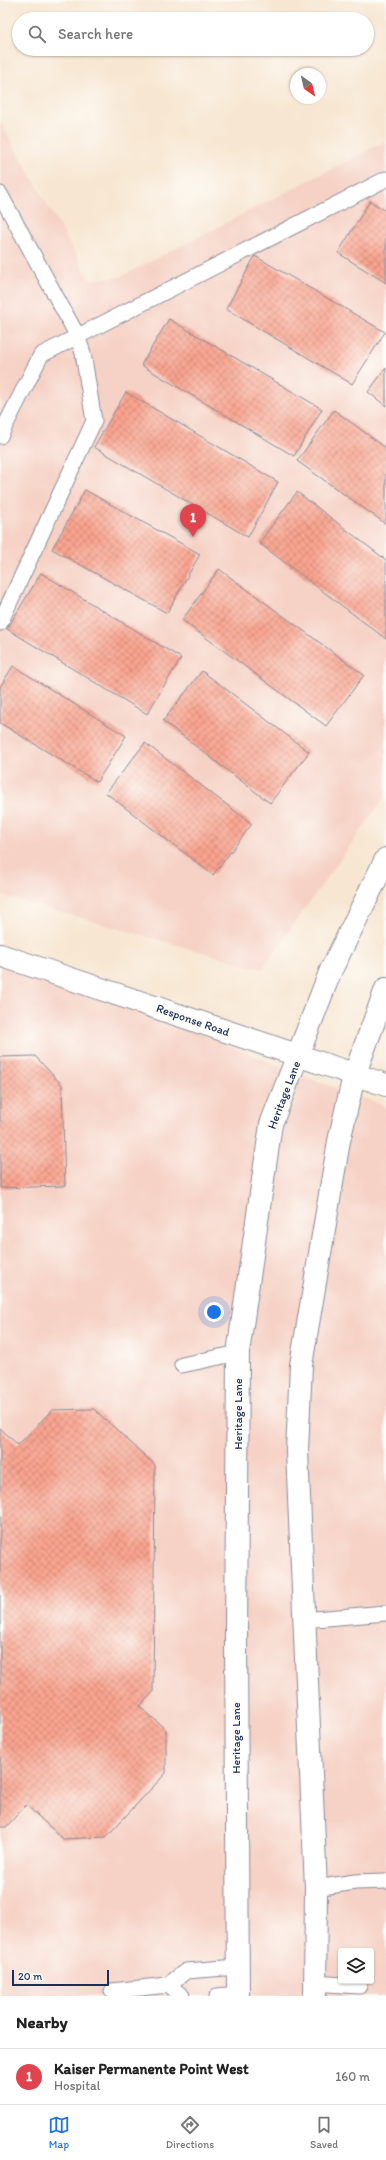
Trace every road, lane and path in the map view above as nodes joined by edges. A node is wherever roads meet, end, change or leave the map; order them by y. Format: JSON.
{"nodes":[{"id":1,"x":386,"y":179,"type":"edge"},
{"id":2,"x":0,"y":194,"type":"edge"},
{"id":3,"x":77,"y":335,"type":"junction"},
{"id":4,"x":0,"y":436,"type":"edge"},
{"id":5,"x":0,"y":623,"type":"edge"},
{"id":6,"x":386,"y":859,"type":"edge"},
{"id":7,"x":0,"y":955,"type":"edge"},
{"id":8,"x":386,"y":989,"type":"edge"},
{"id":9,"x":299,"y":1056,"type":"junction"},
{"id":10,"x":354,"y":1076,"type":"junction"},
{"id":11,"x":386,"y":1085,"type":"edge"},
{"id":12,"x":238,"y":1353,"type":"junction"},
{"id":13,"x":182,"y":1365,"type":"dead end"},
{"id":14,"x":386,"y":1613,"type":"edge"},
{"id":15,"x":303,"y":1620,"type":"junction"},
{"id":16,"x":386,"y":1881,"type":"edge"},
{"id":17,"x":316,"y":1888,"type":"junction"},
{"id":18,"x":238,"y":1967,"type":"junction"},
{"id":19,"x":168,"y":1984,"type":"junction"},
{"id":20,"x":359,"y":1986,"type":"dead end"},
{"id":21,"x":314,"y":1989,"type":"edge"},
{"id":22,"x":112,"y":1991,"type":"dead end"},
{"id":23,"x":231,"y":1995,"type":"edge"},
{"id":24,"x":182,"y":1996,"type":"edge"}],
"edges":[{"from":1,"to":3,"type":"lane"},
{"from":2,"to":3,"type":"lane"},
{"from":3,"to":4,"type":"lane"},
{"from":3,"to":5,"type":"lane"},
{"from":6,"to":9,"type":"main road","name":"Heritage Lane"},
{"from":7,"to":9,"type":"main road","name":"Response Road"},
{"from":8,"to":10,"type":"main road"},
{"from":9,"to":10,"type":"main road","name":"Response Road"},
{"from":9,"to":12,"type":"main road","name":"Heritage Lane"},
{"from":10,"to":11,"type":"main road","name":"Response Road"},
{"from":10,"to":15,"type":"main road"},
{"from":12,"to":13,"type":"lane"},
{"from":12,"to":18,"type":"main road","name":"Heritage Lane"},
{"from":14,"to":15,"type":"lane"},
{"from":15,"to":17,"type":"main road"},
{"from":16,"to":17,"type":"lane"},
{"from":17,"to":21,"type":"main road"},
{"from":18,"to":19,"type":"lane"},
{"from":18,"to":23,"type":"main road","name":"Heritage Lane"},
{"from":19,"to":22,"type":"lane"},
{"from":19,"to":24,"type":"lane"},
{"from":20,"to":21,"type":"lane"}]}
